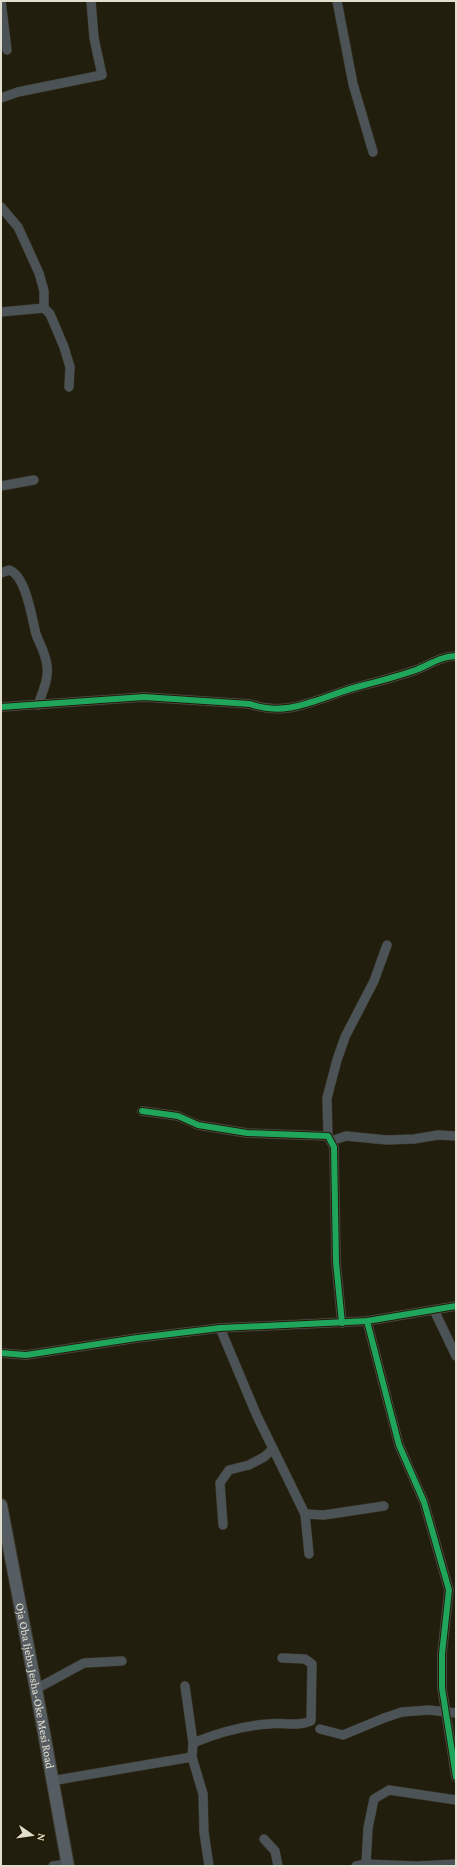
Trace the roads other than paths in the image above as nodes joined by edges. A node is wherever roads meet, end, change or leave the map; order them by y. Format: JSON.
{"nodes":[{"id":1,"x":1,"y":1,"type":"edge"},
{"id":2,"x":90,"y":1,"type":"edge"},
{"id":3,"x":338,"y":1,"type":"edge"},
{"id":4,"x":7,"y":50,"type":"dead end"},
{"id":5,"x":1,"y":98,"type":"edge"},
{"id":6,"x":373,"y":152,"type":"dead end"},
{"id":7,"x":1,"y":207,"type":"edge"},
{"id":8,"x":44,"y":308,"type":"junction"},
{"id":9,"x":1,"y":312,"type":"edge"},
{"id":10,"x":69,"y":387,"type":"dead end"},
{"id":11,"x":34,"y":480,"type":"dead end"},
{"id":12,"x":1,"y":486,"type":"edge"},
{"id":13,"x":1,"y":573,"type":"edge"},
{"id":14,"x":456,"y":656,"type":"edge"},
{"id":15,"x":38,"y":705,"type":"junction"},
{"id":16,"x":1,"y":707,"type":"edge"},
{"id":17,"x":387,"y":945,"type":"dead end"},
{"id":18,"x":142,"y":1111,"type":"dead end"},
{"id":19,"x":456,"y":1136,"type":"edge"},
{"id":20,"x":330,"y":1139,"type":"junction"},
{"id":21,"x":456,"y":1306,"type":"edge"},
{"id":22,"x":434,"y":1310,"type":"junction"},
{"id":23,"x":367,"y":1321,"type":"junction"},
{"id":24,"x":342,"y":1323,"type":"junction"},
{"id":25,"x":220,"y":1328,"type":"junction"},
{"id":26,"x":1,"y":1353,"type":"edge"},
{"id":27,"x":456,"y":1356,"type":"edge"},
{"id":28,"x":273,"y":1449,"type":"junction"},
{"id":29,"x":1,"y":1505,"type":"edge"},
{"id":30,"x":384,"y":1506,"type":"dead end"},
{"id":31,"x":1,"y":1509,"type":"edge"},
{"id":32,"x":305,"y":1514,"type":"junction"},
{"id":33,"x":223,"y":1525,"type":"dead end"},
{"id":34,"x":308,"y":1554,"type":"dead end"},
{"id":35,"x":282,"y":1658,"type":"dead end"},
{"id":36,"x":122,"y":1661,"type":"dead end"},
{"id":37,"x":185,"y":1686,"type":"dead end"},
{"id":38,"x":36,"y":1689,"type":"junction"},
{"id":39,"x":446,"y":1713,"type":"junction"},
{"id":40,"x":456,"y":1713,"type":"edge"},
{"id":41,"x":320,"y":1729,"type":"dead end"},
{"id":42,"x":193,"y":1743,"type":"junction"},
{"id":43,"x":192,"y":1757,"type":"junction"},
{"id":44,"x":456,"y":1776,"type":"edge"},
{"id":45,"x":51,"y":1781,"type":"junction"},
{"id":46,"x":456,"y":1800,"type":"edge"},
{"id":47,"x":264,"y":1839,"type":"dead end"},
{"id":48,"x":366,"y":1864,"type":"junction"},
{"id":49,"x":456,"y":1864,"type":"edge"},
{"id":50,"x":67,"y":1865,"type":"edge"},
{"id":51,"x":53,"y":1866,"type":"edge"},
{"id":52,"x":209,"y":1866,"type":"edge"},
{"id":53,"x":278,"y":1866,"type":"edge"},
{"id":54,"x":356,"y":1866,"type":"edge"}],
"edges":[{"from":1,"to":4,"type":"street"},
{"from":2,"to":5,"type":"street"},
{"from":3,"to":6,"type":"street"},
{"from":7,"to":8,"type":"street"},
{"from":8,"to":9,"type":"street"},
{"from":8,"to":10,"type":"street"},
{"from":11,"to":12,"type":"street"},
{"from":13,"to":15,"type":"street"},
{"from":14,"to":15,"type":"street"},
{"from":15,"to":16,"type":"street"},
{"from":17,"to":20,"type":"street"},
{"from":18,"to":20,"type":"street"},
{"from":19,"to":20,"type":"street"},
{"from":20,"to":24,"type":"street"},
{"from":21,"to":22,"type":"street"},
{"from":22,"to":23,"type":"street"},
{"from":22,"to":27,"type":"street"},
{"from":23,"to":24,"type":"street"},
{"from":23,"to":39,"type":"street"},
{"from":24,"to":25,"type":"street"},
{"from":25,"to":26,"type":"street"},
{"from":25,"to":28,"type":"street"},
{"from":28,"to":32,"type":"street"},
{"from":28,"to":33,"type":"street"},
{"from":29,"to":31,"type":"main road","name":"Oja Oba Ijebu Jesha-Oke Mesi Road"},
{"from":30,"to":32,"type":"street"},
{"from":31,"to":38,"type":"main road","name":"Oja Oba Ijebu Jesha-Oke Mesi Road"},
{"from":32,"to":34,"type":"street"},
{"from":35,"to":42,"type":"street"},
{"from":36,"to":38,"type":"street"},
{"from":37,"to":42,"type":"street"},
{"from":38,"to":45,"type":"main road","name":"Oja Oba Ijebu Jesha-Oke Mesi Road"},
{"from":39,"to":40,"type":"street"},
{"from":39,"to":41,"type":"street"},
{"from":39,"to":44,"type":"street"},
{"from":42,"to":43,"type":"street"},
{"from":43,"to":45,"type":"street"},
{"from":43,"to":52,"type":"street"},
{"from":45,"to":50,"type":"main road","name":"Oja Oba Ijebu Jesha-Oke Mesi Road"},
{"from":46,"to":48,"type":"street"},
{"from":47,"to":53,"type":"street"},
{"from":48,"to":49,"type":"street"},
{"from":48,"to":54,"type":"street"},
{"from":50,"to":51,"type":"street"}]}
